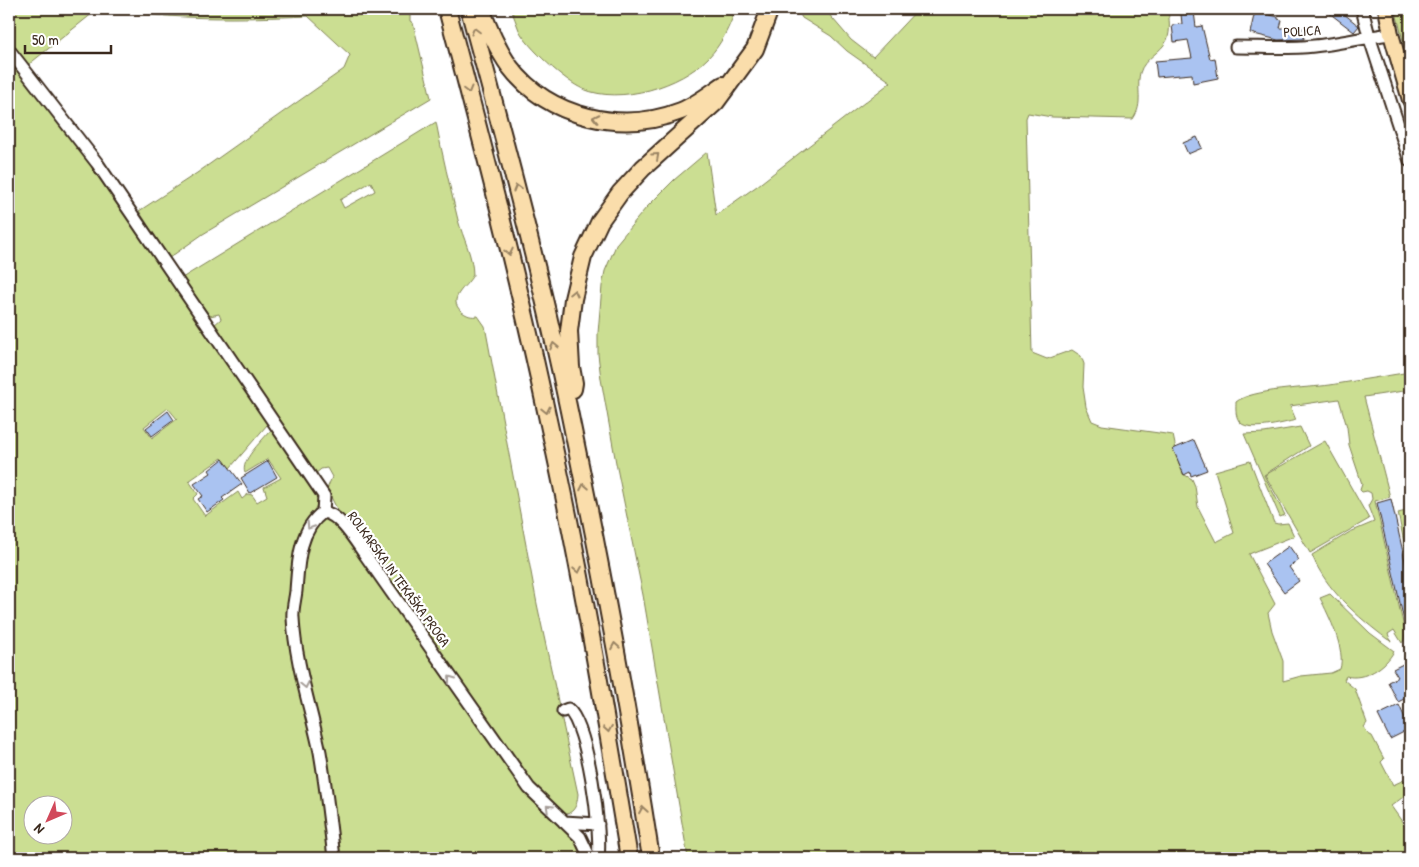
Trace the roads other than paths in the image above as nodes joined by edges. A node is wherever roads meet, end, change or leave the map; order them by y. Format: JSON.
{"nodes":[{"id":1,"x":447,"y":9,"type":"edge"},
{"id":2,"x":469,"y":9,"type":"edge"},
{"id":3,"x":481,"y":9,"type":"edge"},
{"id":4,"x":770,"y":9,"type":"edge"},
{"id":5,"x":1362,"y":9,"type":"edge"},
{"id":6,"x":1386,"y":9,"type":"edge"},
{"id":7,"x":1391,"y":34,"type":"junction"},
{"id":8,"x":1369,"y":36,"type":"junction"},
{"id":9,"x":1236,"y":47,"type":"dead end"},
{"id":10,"x":9,"y":50,"type":"edge"},
{"id":11,"x":737,"y":74,"type":"junction"},
{"id":12,"x":1410,"y":100,"type":"edge"},
{"id":13,"x":1410,"y":161,"type":"edge"},
{"id":14,"x":569,"y":411,"type":"junction"},
{"id":15,"x":323,"y":512,"type":"junction"},
{"id":16,"x":562,"y":711,"type":"dead end"},
{"id":17,"x":564,"y":822,"type":"junction"},
{"id":18,"x":598,"y":824,"type":"junction"},
{"id":19,"x":334,"y":858,"type":"edge"},
{"id":20,"x":590,"y":858,"type":"edge"},
{"id":21,"x":598,"y":858,"type":"edge"},
{"id":22,"x":629,"y":858,"type":"edge"},
{"id":23,"x":651,"y":858,"type":"edge"}],
"edges":[{"from":1,"to":22,"type":"highway","one_way":true},
{"from":14,"to":2,"type":"highway","one_way":true},
{"from":11,"to":3,"type":"highway","one_way":true},
{"from":4,"to":11,"type":"highway"},
{"from":5,"to":8,"type":"street"},
{"from":6,"to":7,"type":"main road"},
{"from":7,"to":8,"type":"street","name":"POLICA"},
{"from":7,"to":12,"type":"main road"},
{"from":8,"to":9,"type":"street","name":"POLICA"},
{"from":8,"to":13,"type":"street"},
{"from":10,"to":15,"type":"street"},
{"from":14,"to":11,"type":"highway","one_way":true},
{"from":23,"to":14,"type":"highway","one_way":true},
{"from":17,"to":15,"type":"street","name":"ROLKARSKA IN TEKAŠKA PROGA","one_way":true},
{"from":15,"to":19,"type":"street","one_way":true},
{"from":16,"to":18,"type":"street"},
{"from":17,"to":18,"type":"street"},
{"from":17,"to":20,"type":"street","name":"ROLKARSKA IN TEKAŠKA PROGA"},
{"from":18,"to":21,"type":"street"}]}
